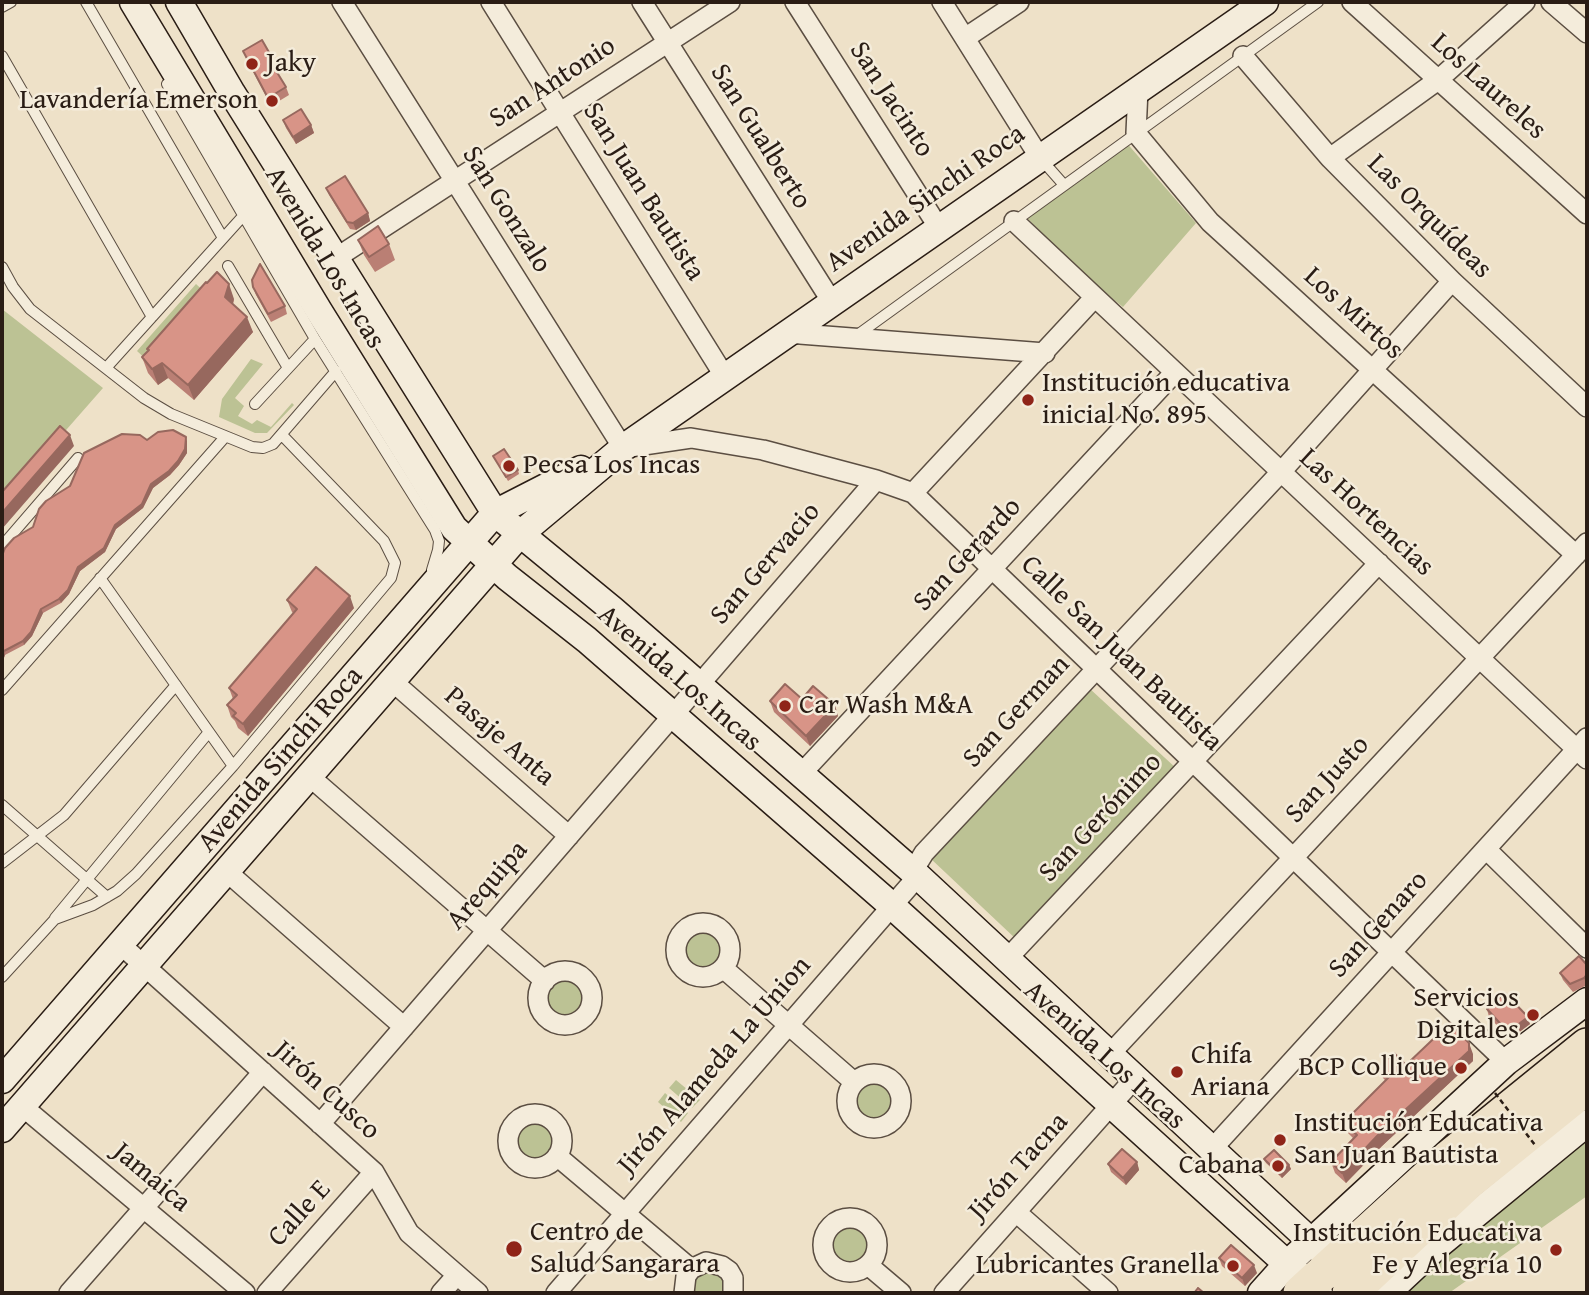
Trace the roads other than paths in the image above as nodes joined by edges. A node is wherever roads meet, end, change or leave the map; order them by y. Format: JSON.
{"nodes":[{"id":1,"x":11,"y":2,"type":"edge"},
{"id":2,"x":86,"y":2,"type":"edge"},
{"id":3,"x":132,"y":2,"type":"edge"},
{"id":4,"x":342,"y":2,"type":"edge"},
{"id":5,"x":491,"y":2,"type":"edge"},
{"id":6,"x":642,"y":2,"type":"edge"},
{"id":7,"x":730,"y":2,"type":"edge"},
{"id":8,"x":795,"y":2,"type":"edge"},
{"id":9,"x":942,"y":2,"type":"edge"},
{"id":10,"x":1019,"y":2,"type":"edge"},
{"id":11,"x":1265,"y":2,"type":"edge"},
{"id":12,"x":1318,"y":2,"type":"edge"},
{"id":13,"x":1352,"y":2,"type":"edge"},
{"id":14,"x":1525,"y":2,"type":"edge"},
{"id":15,"x":1551,"y":2,"type":"edge"},
{"id":16,"x":188,"y":5,"type":"edge"},
{"id":17,"x":2,"y":7,"type":"edge"},
{"id":18,"x":1587,"y":33,"type":"edge"},
{"id":19,"x":965,"y":38,"type":"junction"},
{"id":20,"x":667,"y":42,"type":"junction"},
{"id":21,"x":2,"y":56,"type":"edge"},
{"id":22,"x":1243,"y":56,"type":"junction"},
{"id":23,"x":161,"y":74,"type":"dead end"},
{"id":24,"x":1438,"y":80,"type":"junction"},
{"id":25,"x":1138,"y":89,"type":"junction"},
{"id":26,"x":232,"y":93,"type":"junction"},
{"id":27,"x":560,"y":112,"type":"junction"},
{"id":28,"x":199,"y":113,"type":"junction"},
{"id":29,"x":1136,"y":133,"type":"junction"},
{"id":30,"x":1040,"y":158,"type":"junction"},
{"id":31,"x":1331,"y":158,"type":"junction"},
{"id":32,"x":455,"y":180,"type":"junction"},
{"id":33,"x":1064,"y":185,"type":"junction"},
{"id":34,"x":1587,"y":214,"type":"edge"},
{"id":35,"x":244,"y":215,"type":"junction"},
{"id":36,"x":1014,"y":221,"type":"junction"},
{"id":37,"x":939,"y":228,"type":"junction"},
{"id":38,"x":223,"y":237,"type":"junction"},
{"id":39,"x":336,"y":258,"type":"junction"},
{"id":40,"x":228,"y":266,"type":"dead end"},
{"id":41,"x":2,"y":267,"type":"edge"},
{"id":42,"x":1452,"y":281,"type":"junction"},
{"id":43,"x":1095,"y":297,"type":"junction"},
{"id":44,"x":832,"y":302,"type":"junction"},
{"id":45,"x":152,"y":317,"type":"junction"},
{"id":46,"x":787,"y":334,"type":"junction"},
{"id":47,"x":852,"y":338,"type":"junction"},
{"id":48,"x":315,"y":339,"type":"junction"},
{"id":49,"x":1045,"y":353,"type":"junction"},
{"id":50,"x":106,"y":368,"type":"junction"},
{"id":51,"x":288,"y":368,"type":"junction"},
{"id":52,"x":1373,"y":370,"type":"junction"},
{"id":53,"x":336,"y":371,"type":"junction"},
{"id":54,"x":1175,"y":372,"type":"junction"},
{"id":55,"x":725,"y":377,"type":"junction"},
{"id":56,"x":255,"y":404,"type":"dead end"},
{"id":57,"x":1587,"y":407,"type":"edge"},
{"id":58,"x":282,"y":435,"type":"junction"},
{"id":59,"x":225,"y":437,"type":"junction"},
{"id":60,"x":623,"y":448,"type":"junction"},
{"id":61,"x":78,"y":458,"type":"dead end"},
{"id":62,"x":1281,"y":472,"type":"junction"},
{"id":63,"x":876,"y":480,"type":"junction"},
{"id":64,"x":913,"y":493,"type":"junction"},
{"id":65,"x":495,"y":513,"type":"junction"},
{"id":66,"x":519,"y":535,"type":"junction"},
{"id":67,"x":469,"y":544,"type":"junction"},
{"id":68,"x":2,"y":546,"type":"edge"},
{"id":69,"x":1582,"y":549,"type":"edge"},
{"id":70,"x":1379,"y":563,"type":"junction"},
{"id":71,"x":493,"y":564,"type":"junction"},
{"id":72,"x":993,"y":570,"type":"junction"},
{"id":73,"x":100,"y":578,"type":"junction"},
{"id":74,"x":1480,"y":658,"type":"junction"},
{"id":75,"x":1096,"y":669,"type":"junction"},
{"id":76,"x":392,"y":681,"type":"junction"},
{"id":77,"x":176,"y":685,"type":"junction"},
{"id":78,"x":699,"y":685,"type":"junction"},
{"id":79,"x":2,"y":690,"type":"edge"},
{"id":80,"x":673,"y":715,"type":"junction"},
{"id":81,"x":209,"y":732,"type":"junction"},
{"id":82,"x":1584,"y":749,"type":"edge"},
{"id":83,"x":1192,"y":761,"type":"junction"},
{"id":84,"x":233,"y":766,"type":"junction"},
{"id":85,"x":801,"y":774,"type":"junction"},
{"id":86,"x":309,"y":776,"type":"junction"},
{"id":87,"x":2,"y":805,"type":"edge"},
{"id":88,"x":36,"y":835,"type":"junction"},
{"id":89,"x":569,"y":836,"type":"junction"},
{"id":90,"x":1486,"y":849,"type":"junction"},
{"id":91,"x":184,"y":853,"type":"dead end"},
{"id":92,"x":1293,"y":858,"type":"junction"},
{"id":93,"x":2,"y":863,"type":"edge"},
{"id":94,"x":226,"y":871,"type":"junction"},
{"id":95,"x":915,"y":874,"type":"junction"},
{"id":96,"x":87,"y":880,"type":"junction"},
{"id":97,"x":107,"y":897,"type":"junction"},
{"id":98,"x":891,"y":905,"type":"junction"},
{"id":99,"x":55,"y":919,"type":"junction"},
{"id":100,"x":487,"y":931,"type":"junction"},
{"id":101,"x":120,"y":944,"type":"junction"},
{"id":102,"x":1587,"y":948,"type":"edge"},
{"id":103,"x":1391,"y":953,"type":"junction"},
{"id":104,"x":1007,"y":959,"type":"junction"},
{"id":105,"x":144,"y":966,"type":"junction"},
{"id":106,"x":723,"y":968,"type":"dead end"},
{"id":107,"x":2,"y":977,"type":"edge"},
{"id":108,"x":545,"y":981,"type":"dead end"},
{"id":109,"x":1587,"y":1001,"type":"edge"},
{"id":110,"x":788,"y":1025,"type":"junction"},
{"id":111,"x":404,"y":1027,"type":"junction"},
{"id":112,"x":1587,"y":1046,"type":"edge"},
{"id":113,"x":1110,"y":1054,"type":"junction"},
{"id":114,"x":1506,"y":1062,"type":"junction"},
{"id":115,"x":263,"y":1072,"type":"junction"},
{"id":116,"x":1135,"y":1078,"type":"junction"},
{"id":117,"x":2,"y":1080,"type":"edge"},
{"id":118,"x":854,"y":1082,"type":"dead end"},
{"id":119,"x":1587,"y":1086,"type":"edge"},
{"id":120,"x":1111,"y":1105,"type":"junction"},
{"id":121,"x":22,"y":1106,"type":"junction"},
{"id":122,"x":1587,"y":1123,"type":"edge"},
{"id":123,"x":320,"y":1124,"type":"junction"},
{"id":124,"x":2,"y":1129,"type":"edge"},
{"id":125,"x":1212,"y":1149,"type":"junction"},
{"id":126,"x":558,"y":1156,"type":"dead end"},
{"id":127,"x":374,"y":1172,"type":"junction"},
{"id":128,"x":144,"y":1208,"type":"junction"},
{"id":129,"x":1016,"y":1212,"type":"junction"},
{"id":130,"x":625,"y":1214,"type":"junction"},
{"id":131,"x":868,"y":1265,"type":"dead end"},
{"id":132,"x":691,"y":1269,"type":"junction"},
{"id":133,"x":457,"y":1275,"type":"junction"},
{"id":134,"x":1332,"y":1281,"type":"edge"},
{"id":135,"x":69,"y":1293,"type":"edge"},
{"id":136,"x":245,"y":1293,"type":"edge"},
{"id":137,"x":267,"y":1293,"type":"edge"},
{"id":138,"x":441,"y":1293,"type":"edge"},
{"id":139,"x":478,"y":1293,"type":"edge"},
{"id":140,"x":556,"y":1293,"type":"edge"},
{"id":141,"x":684,"y":1293,"type":"edge"},
{"id":142,"x":733,"y":1293,"type":"edge"},
{"id":143,"x":901,"y":1293,"type":"edge"},
{"id":144,"x":944,"y":1293,"type":"edge"},
{"id":145,"x":1108,"y":1293,"type":"edge"},
{"id":146,"x":1261,"y":1293,"type":"edge"}],
"edges":[{"from":1,"to":17,"type":"lane"},
{"from":2,"to":38,"type":"lane"},
{"from":3,"to":28,"type":"main road","name":"Avenida Los Incas"},
{"from":4,"to":32,"type":"street","name":"San Gonzalo"},
{"from":5,"to":27,"type":"street","name":"San Juan Bautista"},
{"from":6,"to":20,"type":"street","name":"San Gualberto"},
{"from":7,"to":20,"type":"street","name":"San Antonio"},
{"from":8,"to":37,"type":"street","name":"San Jacinto"},
{"from":9,"to":19,"type":"street"},
{"from":10,"to":19,"type":"street"},
{"from":11,"to":25,"type":"main road","name":"Avenida Sinchi Roca"},
{"from":12,"to":22,"type":"lane"},
{"from":13,"to":24,"type":"street","name":"Los Laureles"},
{"from":14,"to":24,"type":"street"},
{"from":15,"to":18,"type":"street"},
{"from":16,"to":26,"type":"main road","name":"Avenida Los Incas"},
{"from":19,"to":30,"type":"street"},
{"from":20,"to":27,"type":"street","name":"San Antonio"},
{"from":20,"to":44,"type":"street","name":"San Gualberto"},
{"from":21,"to":45,"type":"lane"},
{"from":22,"to":29,"type":"lane"},
{"from":22,"to":31,"type":"street","name":"Las Orquídeas"},
{"from":23,"to":35,"type":"lane"},
{"from":24,"to":31,"type":"street"},
{"from":24,"to":34,"type":"street","name":"Los Laureles"},
{"from":25,"to":29,"type":"street"},
{"from":25,"to":30,"type":"main road","name":"Avenida Sinchi Roca"},
{"from":26,"to":28,"type":"main road"},
{"from":26,"to":39,"type":"main road","name":"Avenida Los Incas"},
{"from":27,"to":32,"type":"street","name":"San Antonio"},
{"from":27,"to":55,"type":"street","name":"San Juan Bautista"},
{"from":28,"to":67,"type":"main road","name":"Avenida Los Incas"},
{"from":29,"to":33,"type":"lane"},
{"from":29,"to":52,"type":"street","name":"Los Mirtos"},
{"from":30,"to":33,"type":"lane"},
{"from":30,"to":37,"type":"main road","name":"Avenida Sinchi Roca"},
{"from":31,"to":42,"type":"street","name":"Las Orquídeas"},
{"from":32,"to":39,"type":"street","name":"San Antonio"},
{"from":32,"to":60,"type":"street","name":"San Gonzalo"},
{"from":33,"to":36,"type":"lane"},
{"from":35,"to":38,"type":"lane"},
{"from":35,"to":48,"type":"lane"},
{"from":36,"to":43,"type":"street","name":"Las Hortencias"},
{"from":36,"to":47,"type":"lane"},
{"from":37,"to":44,"type":"main road","name":"Avenida Sinchi Roca"},
{"from":38,"to":45,"type":"lane"},
{"from":39,"to":65,"type":"main road","name":"Avenida Los Incas"},
{"from":40,"to":51,"type":"lane"},
{"from":41,"to":50,"type":"lane"},
{"from":42,"to":52,"type":"street","name":"San German"},
{"from":42,"to":57,"type":"street","name":"Las Orquídeas"},
{"from":43,"to":49,"type":"street"},
{"from":43,"to":54,"type":"street","name":"Las Hortencias"},
{"from":44,"to":46,"type":"main road","name":"Avenida Sinchi Roca"},
{"from":45,"to":50,"type":"lane"},
{"from":46,"to":47,"type":"street"},
{"from":46,"to":55,"type":"main road","name":"Avenida Sinchi Roca"},
{"from":47,"to":49,"type":"street"},
{"from":48,"to":51,"type":"lane"},
{"from":48,"to":53,"type":"lane"},
{"from":49,"to":64,"type":"street"},
{"from":50,"to":59,"type":"lane"},
{"from":51,"to":56,"type":"lane"},
{"from":52,"to":62,"type":"street","name":"San German"},
{"from":52,"to":69,"type":"street","name":"Los Mirtos"},
{"from":53,"to":58,"type":"lane"},
{"from":53,"to":91,"type":"lane"},
{"from":54,"to":62,"type":"street","name":"Las Hortencias"},
{"from":54,"to":72,"type":"street","name":"San Gerardo"},
{"from":55,"to":60,"type":"main road","name":"Avenida Sinchi Roca"},
{"from":58,"to":59,"type":"lane"},
{"from":58,"to":84,"type":"lane"},
{"from":59,"to":73,"type":"lane"},
{"from":60,"to":63,"type":"street","name":"Calle San Juan Bautista"},
{"from":60,"to":65,"type":"main road","name":"Avenida Sinchi Roca"},
{"from":60,"to":66,"type":"main road","name":"Avenida Sinchi Roca"},
{"from":61,"to":68,"type":"lane"},
{"from":62,"to":70,"type":"street","name":"Las Hortencias"},
{"from":62,"to":75,"type":"street","name":"San German"},
{"from":63,"to":64,"type":"street","name":"Calle San Juan Bautista"},
{"from":63,"to":78,"type":"street","name":"San Gervacio"},
{"from":64,"to":72,"type":"street","name":"Calle San Juan Bautista"},
{"from":65,"to":66,"type":"main road","name":"Avenida Los Incas"},
{"from":65,"to":67,"type":"main road","name":"Avenida Sinchi Roca"},
{"from":66,"to":71,"type":"main road","name":"Avenida Sinchi Roca"},
{"from":66,"to":78,"type":"main road","name":"Avenida Los Incas"},
{"from":67,"to":71,"type":"main road","name":"Avenida Los Incas"},
{"from":67,"to":101,"type":"main road","name":"Avenida Sinchi Roca"},
{"from":69,"to":74,"type":"street","name":"San Justo"},
{"from":70,"to":74,"type":"street","name":"Las Hortencias"},
{"from":70,"to":83,"type":"street","name":"San Gerónimo"},
{"from":71,"to":76,"type":"main road","name":"Avenida Sinchi Roca"},
{"from":71,"to":80,"type":"main road","name":"Avenida Los Incas"},
{"from":72,"to":75,"type":"street","name":"Calle San Juan Bautista"},
{"from":72,"to":85,"type":"street","name":"San Gerardo"},
{"from":73,"to":77,"type":"lane"},
{"from":73,"to":79,"type":"lane"},
{"from":74,"to":82,"type":"street","name":"Las Hortencias"},
{"from":74,"to":92,"type":"street","name":"San Justo"},
{"from":75,"to":83,"type":"street","name":"Calle San Juan Bautista"},
{"from":75,"to":95,"type":"street","name":"San German"},
{"from":76,"to":86,"type":"main road","name":"Avenida Sinchi Roca"},
{"from":76,"to":89,"type":"street","name":"Pasaje Anta"},
{"from":77,"to":81,"type":"lane"},
{"from":77,"to":88,"type":"lane"},
{"from":78,"to":80,"type":"street","name":"Arequipa"},
{"from":78,"to":85,"type":"main road","name":"Avenida Los Incas"},
{"from":80,"to":89,"type":"street","name":"Arequipa"},
{"from":80,"to":98,"type":"main road","name":"Avenida Los Incas"},
{"from":81,"to":84,"type":"lane"},
{"from":81,"to":96,"type":"lane"},
{"from":82,"to":90,"type":"street","name":"San Genaro"},
{"from":83,"to":92,"type":"street","name":"Calle San Juan Bautista"},
{"from":83,"to":104,"type":"street","name":"San Gerónimo"},
{"from":84,"to":97,"type":"lane"},
{"from":85,"to":95,"type":"main road","name":"Avenida Los Incas"},
{"from":86,"to":94,"type":"main road","name":"Avenida Sinchi Roca"},
{"from":86,"to":100,"type":"street"},
{"from":87,"to":88,"type":"lane"},
{"from":88,"to":93,"type":"lane"},
{"from":88,"to":96,"type":"lane"},
{"from":89,"to":100,"type":"street","name":"Arequipa"},
{"from":90,"to":102,"type":"street"},
{"from":90,"to":103,"type":"street","name":"San Genaro"},
{"from":92,"to":103,"type":"street","name":"Calle San Juan Bautista"},
{"from":92,"to":113,"type":"street","name":"San Justo"},
{"from":94,"to":105,"type":"main road","name":"Avenida Sinchi Roca"},
{"from":94,"to":111,"type":"street"},
{"from":95,"to":98,"type":"street","name":"Jirón Alameda La Union"},
{"from":95,"to":104,"type":"main road","name":"Avenida Los Incas"},
{"from":96,"to":97,"type":"lane"},
{"from":96,"to":99,"type":"lane"},
{"from":97,"to":99,"type":"lane"},
{"from":98,"to":110,"type":"street","name":"Jirón Alameda La Union"},
{"from":98,"to":120,"type":"main road","name":"Avenida Los Incas"},
{"from":99,"to":107,"type":"lane"},
{"from":100,"to":108,"type":"street"},
{"from":100,"to":111,"type":"street","name":"Arequipa"},
{"from":101,"to":105,"type":"street","name":"Jirón Cusco"},
{"from":101,"to":117,"type":"main road","name":"Avenida Sinchi Roca"},
{"from":103,"to":114,"type":"street","name":"Calle San Juan Bautista"},
{"from":103,"to":125,"type":"street","name":"San Genaro"},
{"from":104,"to":113,"type":"main road","name":"Avenida Los Incas"},
{"from":105,"to":115,"type":"street","name":"Jirón Cusco"},
{"from":105,"to":121,"type":"main road","name":"Avenida Sinchi Roca"},
{"from":106,"to":110,"type":"street"},
{"from":109,"to":114,"type":"main road"},
{"from":110,"to":118,"type":"street"},
{"from":110,"to":130,"type":"street","name":"Jirón Alameda La Union"},
{"from":111,"to":123,"type":"street","name":"Arequipa"},
{"from":112,"to":134,"type":"highway"},
{"from":113,"to":116,"type":"main road","name":"Avenida Los Incas"},
{"from":114,"to":134,"type":"main road"},
{"from":115,"to":123,"type":"street","name":"Jirón Cusco"},
{"from":115,"to":128,"type":"street"},
{"from":116,"to":120,"type":"street","name":"Jirón Tacna"},
{"from":116,"to":125,"type":"main road","name":"Avenida Los Incas"},
{"from":119,"to":134,"type":"highway"},
{"from":120,"to":129,"type":"street","name":"Jirón Tacna"},
{"from":120,"to":134,"type":"main road","name":"Avenida Los Incas"},
{"from":121,"to":124,"type":"main road","name":"Avenida Sinchi Roca"},
{"from":121,"to":128,"type":"street","name":"Jamaica"},
{"from":122,"to":134,"type":"main road"},
{"from":123,"to":127,"type":"street","name":"Jirón Cusco"},
{"from":125,"to":134,"type":"main road","name":"Avenida Los Incas"},
{"from":126,"to":130,"type":"street"},
{"from":127,"to":133,"type":"street","name":"Jirón Cusco"},
{"from":127,"to":137,"type":"street","name":"Calle E"},
{"from":128,"to":135,"type":"street"},
{"from":128,"to":136,"type":"street","name":"Jamaica"},
{"from":129,"to":144,"type":"street","name":"Jirón Tacna"},
{"from":129,"to":145,"type":"street"},
{"from":130,"to":132,"type":"street"},
{"from":130,"to":140,"type":"street","name":"Jirón Alameda La Union"},
{"from":131,"to":143,"type":"street"},
{"from":132,"to":141,"type":"street"},
{"from":132,"to":142,"type":"street"},
{"from":133,"to":138,"type":"street"},
{"from":133,"to":139,"type":"street","name":"Jirón Cusco"},
{"from":134,"to":146,"type":"main road"}]}
